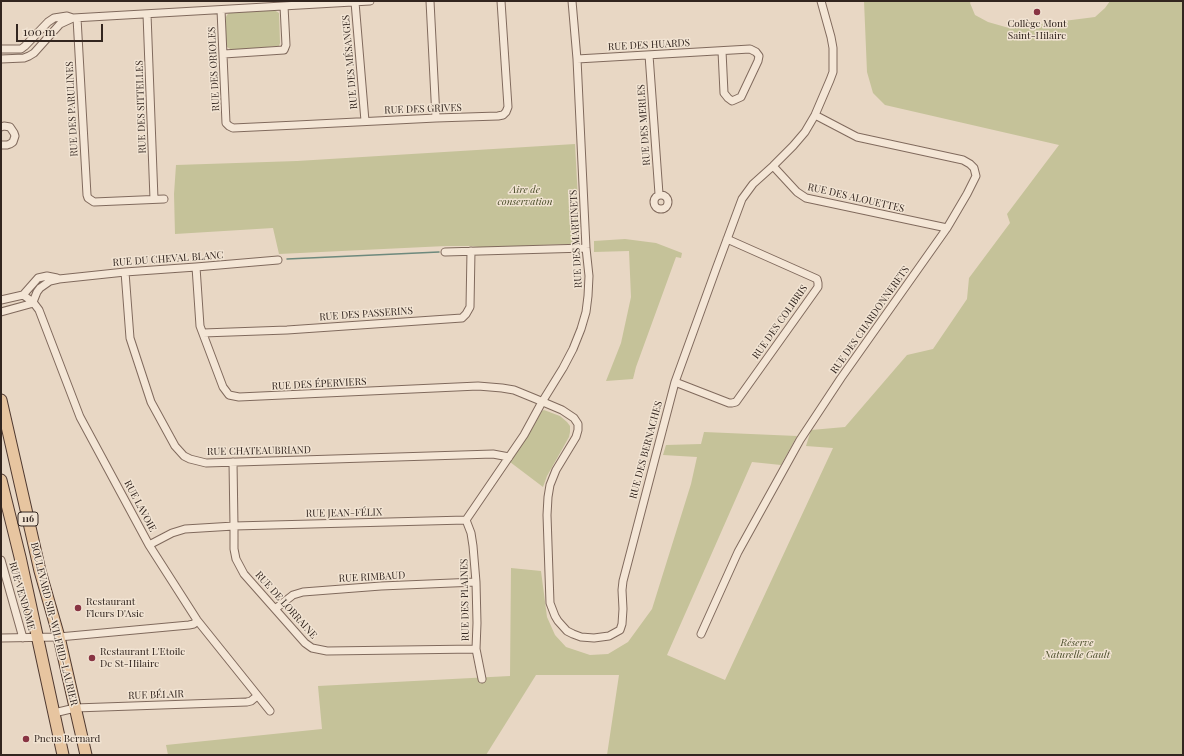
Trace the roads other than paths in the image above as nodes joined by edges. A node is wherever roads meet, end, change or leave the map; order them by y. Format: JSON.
{"nodes":[{"id":1,"x":370,"y":1,"type":"edge"},
{"id":2,"x":430,"y":1,"type":"edge"},
{"id":3,"x":501,"y":1,"type":"edge"},
{"id":4,"x":572,"y":1,"type":"edge"},
{"id":5,"x":821,"y":1,"type":"edge"},
{"id":6,"x":355,"y":2,"type":"edge"},
{"id":7,"x":284,"y":6,"type":"junction"},
{"id":8,"x":221,"y":10,"type":"junction"},
{"id":9,"x":147,"y":14,"type":"junction"},
{"id":10,"x":75,"y":18,"type":"junction"},
{"id":11,"x":1,"y":49,"type":"edge"},
{"id":12,"x":12,"y":49,"type":"junction"},
{"id":13,"x":722,"y":51,"type":"junction"},
{"id":14,"x":224,"y":54,"type":"junction"},
{"id":15,"x":649,"y":55,"type":"junction"},
{"id":16,"x":12,"y":58,"type":"junction"},
{"id":17,"x":1,"y":59,"type":"edge"},
{"id":18,"x":577,"y":59,"type":"junction"},
{"id":19,"x":815,"y":115,"type":"junction"},
{"id":20,"x":436,"y":118,"type":"junction"},
{"id":21,"x":365,"y":122,"type":"junction"},
{"id":22,"x":229,"y":126,"type":"joint"},
{"id":23,"x":1,"y":127,"type":"edge"},
{"id":24,"x":1,"y":145,"type":"edge"},
{"id":25,"x":773,"y":166,"type":"junction"},
{"id":26,"x":659,"y":194,"type":"dead end"},
{"id":27,"x":164,"y":198,"type":"dead end"},
{"id":28,"x":154,"y":199,"type":"junction"},
{"id":29,"x":946,"y":228,"type":"junction"},
{"id":30,"x":727,"y":239,"type":"junction"},
{"id":31,"x":586,"y":248,"type":"junction"},
{"id":32,"x":471,"y":251,"type":"junction"},
{"id":33,"x":445,"y":252,"type":"dead end"},
{"id":34,"x":278,"y":260,"type":"dead end"},
{"id":35,"x":196,"y":268,"type":"junction"},
{"id":36,"x":124,"y":272,"type":"junction"},
{"id":37,"x":59,"y":279,"type":"junction"},
{"id":38,"x":23,"y":295,"type":"junction"},
{"id":39,"x":1,"y":300,"type":"edge"},
{"id":40,"x":33,"y":302,"type":"junction"},
{"id":41,"x":1,"y":312,"type":"edge"},
{"id":42,"x":203,"y":333,"type":"junction"},
{"id":43,"x":675,"y":382,"type":"junction"},
{"id":44,"x":1,"y":400,"type":"edge"},
{"id":45,"x":542,"y":402,"type":"junction"},
{"id":46,"x":509,"y":457,"type":"junction"},
{"id":47,"x":233,"y":462,"type":"junction"},
{"id":48,"x":1,"y":482,"type":"edge"},
{"id":49,"x":466,"y":520,"type":"junction"},
{"id":50,"x":234,"y":526,"type":"junction"},
{"id":51,"x":150,"y":545,"type":"junction"},
{"id":52,"x":1,"y":560,"type":"edge"},
{"id":53,"x":476,"y":582,"type":"junction"},
{"id":54,"x":275,"y":609,"type":"junction"},
{"id":55,"x":197,"y":620,"type":"junction"},
{"id":56,"x":701,"y":634,"type":"dead end"},
{"id":57,"x":59,"y":636,"type":"junction"},
{"id":58,"x":1,"y":638,"type":"edge"},
{"id":59,"x":23,"y":638,"type":"junction"},
{"id":60,"x":38,"y":638,"type":"junction"},
{"id":61,"x":476,"y":649,"type":"junction"},
{"id":62,"x":482,"y":679,"type":"dead end"},
{"id":63,"x":257,"y":696,"type":"junction"},
{"id":64,"x":76,"y":708,"type":"junction"},
{"id":65,"x":270,"y":711,"type":"dead end"},
{"id":66,"x":54,"y":713,"type":"junction"},
{"id":67,"x":63,"y":755,"type":"edge"},
{"id":68,"x":86,"y":755,"type":"edge"}],
"edges":[{"from":1,"to":6,"type":"street"},
{"from":2,"to":20,"type":"street"},
{"from":3,"to":20,"type":"street","name":"RUE DES GRIVES"},
{"from":4,"to":18,"type":"street","name":"RUE DES MARTINETS"},
{"from":5,"to":19,"type":"street","name":"RUE DES BERNACHES"},
{"from":6,"to":7,"type":"street"},
{"from":6,"to":21,"type":"street","name":"RUE DES MÉSANGES"},
{"from":7,"to":8,"type":"street"},
{"from":7,"to":14,"type":"street"},
{"from":8,"to":9,"type":"street"},
{"from":8,"to":14,"type":"street","name":"RUE DES ORIOLES"},
{"from":9,"to":10,"type":"street"},
{"from":9,"to":28,"type":"street","name":"RUE DES SITTELLES"},
{"from":10,"to":12,"type":"street"},
{"from":10,"to":16,"type":"street"},
{"from":10,"to":28,"type":"street","name":"RUE DES PARULINES"},
{"from":11,"to":12,"type":"street"},
{"from":12,"to":16,"type":"street"},
{"from":13,"to":13,"type":"street","name":"RUE DES HUARDS"},
{"from":13,"to":15,"type":"street","name":"RUE DES HUARDS"},
{"from":14,"to":22,"type":"street","name":"RUE DES ORIOLES"},
{"from":15,"to":18,"type":"street","name":"RUE DES HUARDS"},
{"from":15,"to":26,"type":"street","name":"RUE DES MERLES"},
{"from":16,"to":17,"type":"street"},
{"from":18,"to":31,"type":"street","name":"RUE DES MARTINETS"},
{"from":19,"to":25,"type":"street","name":"RUE DES BERNACHES"},
{"from":19,"to":29,"type":"street","name":"RUE DES CHARDONNERETS"},
{"from":20,"to":21,"type":"street","name":"RUE DES GRIVES"},
{"from":21,"to":22,"type":"street","name":"RUE DES GRIVES"},
{"from":23,"to":24,"type":"street"},
{"from":25,"to":29,"type":"street","name":"RUE DES ALOUETTES"},
{"from":25,"to":30,"type":"street","name":"RUE DES BERNACHES"},
{"from":27,"to":28,"type":"street"},
{"from":29,"to":56,"type":"street","name":"RUE DES CHARDONNERETS"},
{"from":30,"to":43,"type":"street","name":"RUE DES BERNACHES"},
{"from":30,"to":43,"type":"street","name":"RUE DES COLIBRIS"},
{"from":31,"to":32,"type":"street"},
{"from":31,"to":45,"type":"street","name":"RUE DES MARTINETS"},
{"from":32,"to":33,"type":"street"},
{"from":32,"to":42,"type":"street","name":"RUE DES PASSERINS"},
{"from":34,"to":35,"type":"street","name":"RUE DU CHEVAL BLANC"},
{"from":35,"to":36,"type":"street","name":"RUE DU CHEVAL BLANC"},
{"from":35,"to":42,"type":"street","name":"RUE DES ÉPERVIERS"},
{"from":36,"to":37,"type":"street","name":"RUE DU CHEVAL BLANC"},
{"from":36,"to":47,"type":"street","name":"RUE CHATEAUBRIAND"},
{"from":37,"to":38,"type":"street","name":"RUE DU CHEVAL BLANC"},
{"from":37,"to":40,"type":"street","name":"RUE DU CHEVAL BLANC"},
{"from":38,"to":39,"type":"street"},
{"from":38,"to":40,"type":"street","name":"RUE LAVOIE"},
{"from":40,"to":41,"type":"street"},
{"from":40,"to":51,"type":"street","name":"RUE LAVOIE"},
{"from":42,"to":45,"type":"street","name":"RUE DES ÉPERVIERS"},
{"from":43,"to":45,"type":"street","name":"RUE DES BERNACHES"},
{"from":44,"to":57,"type":"main road","name":"BOULEVARD SIR-WILFRID-LAURIER","number":"116"},
{"from":45,"to":46,"type":"street","name":"RUE DES MARTINETS"},
{"from":46,"to":47,"type":"street","name":"RUE CHATEAUBRIAND"},
{"from":46,"to":49,"type":"street"},
{"from":47,"to":50,"type":"street","name":"RUE DE LORRAINE"},
{"from":48,"to":60,"type":"main road","name":"BOULEVARD SIR-WILFRID-LAURIER","number":"116"},
{"from":49,"to":50,"type":"street","name":"RUE JEAN-FÉLIX"},
{"from":49,"to":53,"type":"street","name":"RUE DES PLAINES"},
{"from":50,"to":51,"type":"street","name":"RUE JEAN-FÉLIX"},
{"from":50,"to":54,"type":"street","name":"RUE DE LORRAINE"},
{"from":51,"to":55,"type":"street","name":"RUE LAVOIE"},
{"from":52,"to":59,"type":"street","name":"RUE VENDÔME"},
{"from":53,"to":54,"type":"street","name":"RUE RIMBAUD"},
{"from":53,"to":61,"type":"street","name":"RUE DES PLAINES"},
{"from":54,"to":61,"type":"street","name":"RUE DE LORRAINE"},
{"from":55,"to":57,"type":"street"},
{"from":55,"to":63,"type":"street","name":"RUE LAVOIE"},
{"from":57,"to":60,"type":"street"},
{"from":57,"to":64,"type":"main road","name":"BOULEVARD SIR-WILFRID-LAURIER","number":"116"},
{"from":58,"to":59,"type":"street"},
{"from":59,"to":60,"type":"street"},
{"from":60,"to":66,"type":"main road","name":"BOULEVARD SIR-WILFRID-LAURIER","number":"116"},
{"from":61,"to":62,"type":"street","name":"RUE DES PLAINES"},
{"from":63,"to":64,"type":"street","name":"RUE BÉLAIR"},
{"from":63,"to":65,"type":"street","name":"RUE LAVOIE"},
{"from":64,"to":66,"type":"street","name":"RUE BÉLAIR"},
{"from":64,"to":68,"type":"main road","name":"BOULEVARD SIR-WILFRID-LAURIER","number":"116"},
{"from":66,"to":67,"type":"main road","name":"BOULEVARD SIR-WILFRID-LAURIER","number":"116"}]}
